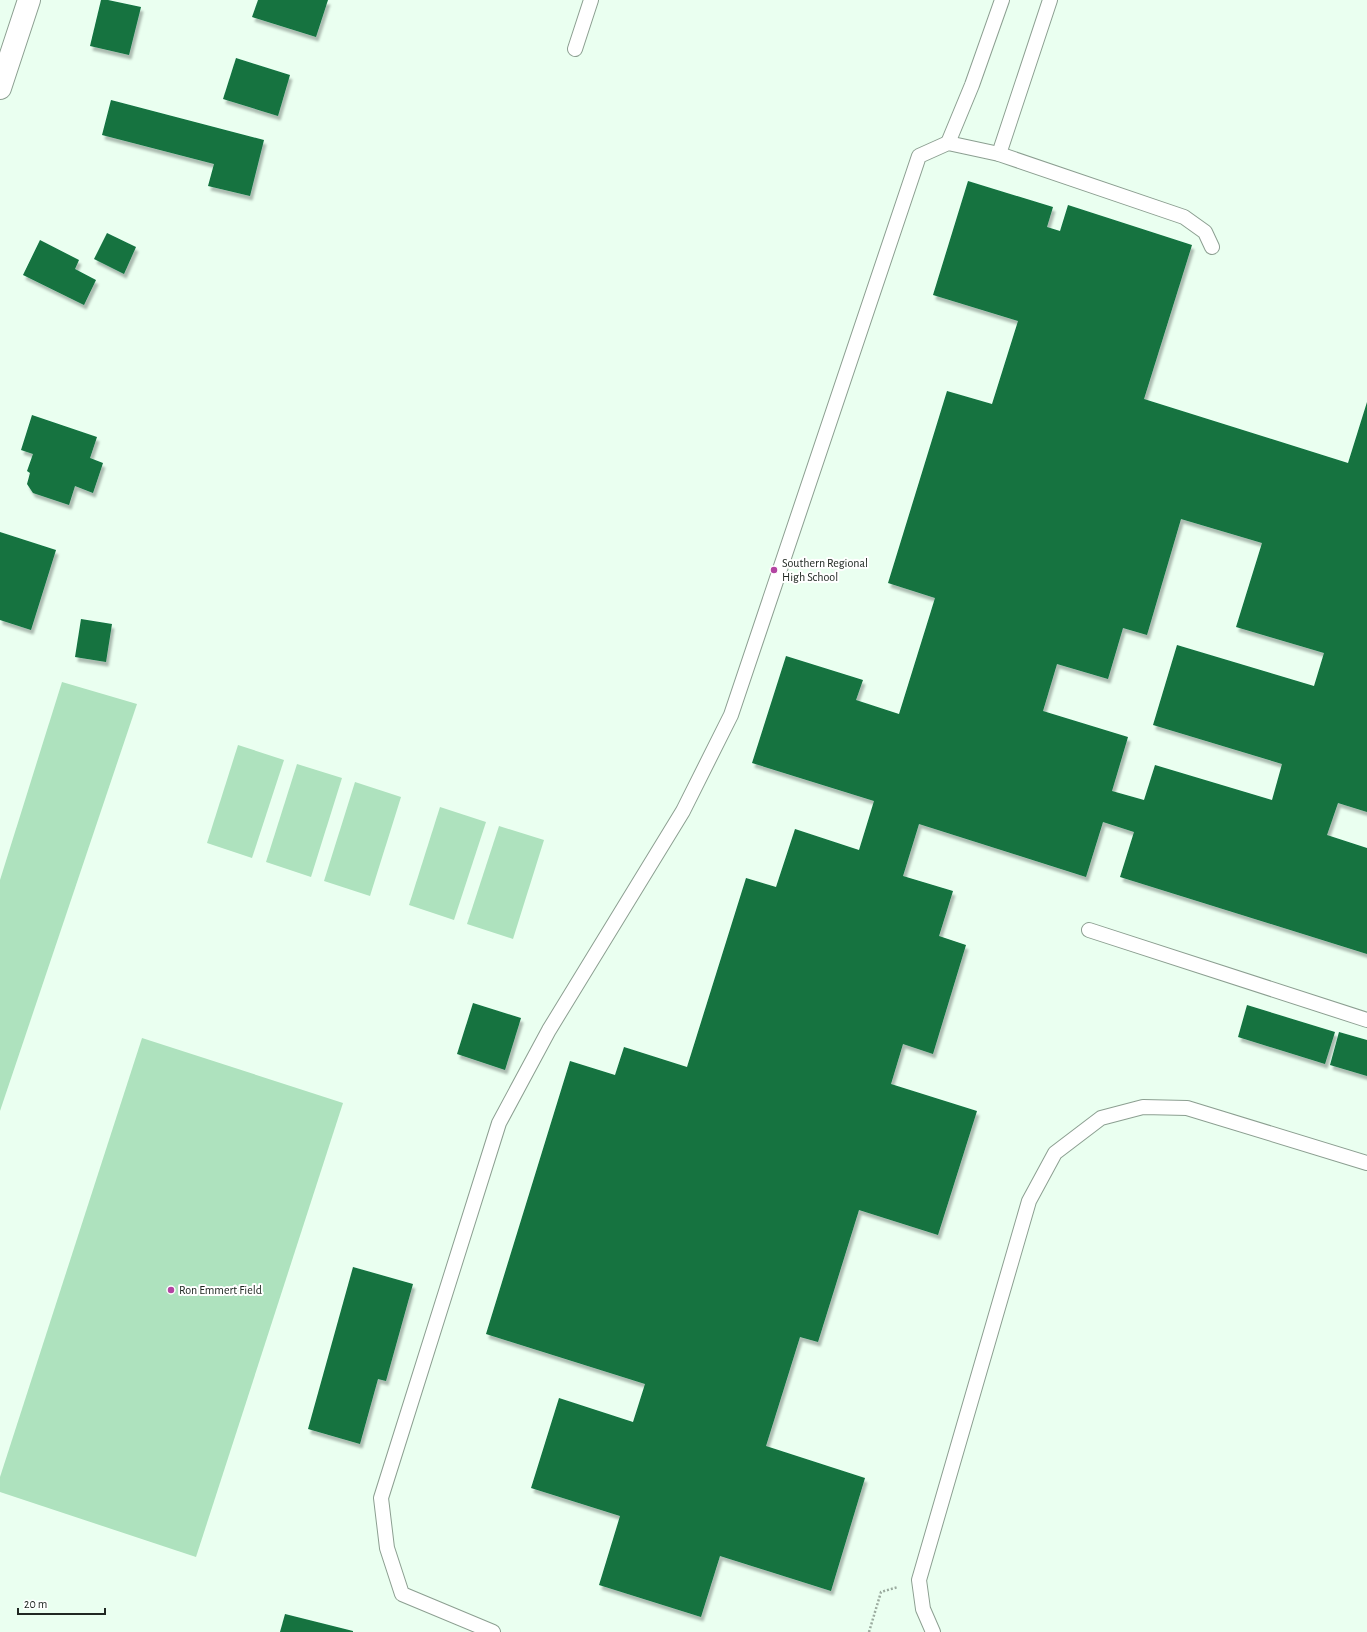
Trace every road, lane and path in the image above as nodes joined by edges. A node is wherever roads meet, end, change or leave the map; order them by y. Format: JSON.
{"nodes":[{"id":1,"x":29,"y":0,"type":"edge"},
{"id":2,"x":591,"y":0,"type":"edge"},
{"id":3,"x":1002,"y":0,"type":"edge"},
{"id":4,"x":1050,"y":0,"type":"edge"},
{"id":5,"x":575,"y":49,"type":"dead end"},
{"id":6,"x":0,"y":88,"type":"edge"},
{"id":7,"x":948,"y":143,"type":"junction"},
{"id":8,"x":999,"y":154,"type":"junction"},
{"id":9,"x":1212,"y":247,"type":"dead end"},
{"id":10,"x":1089,"y":930,"type":"dead end"},
{"id":11,"x":1367,"y":1020,"type":"edge"},
{"id":12,"x":1367,"y":1163,"type":"edge"},
{"id":13,"x":919,"y":1580,"type":"junction"},
{"id":14,"x":493,"y":1632,"type":"edge"},
{"id":15,"x":869,"y":1632,"type":"edge"},
{"id":16,"x":933,"y":1632,"type":"edge"}],
"edges":[{"from":1,"to":6,"type":"street"},
{"from":2,"to":5,"type":"lane"},
{"from":3,"to":7,"type":"lane"},
{"from":4,"to":8,"type":"lane"},
{"from":7,"to":8,"type":"lane"},
{"from":7,"to":14,"type":"lane"},
{"from":8,"to":9,"type":"lane"},
{"from":10,"to":11,"type":"lane"},
{"from":12,"to":13,"type":"lane"},
{"from":13,"to":15,"type":"path"},
{"from":13,"to":16,"type":"lane"}]}
